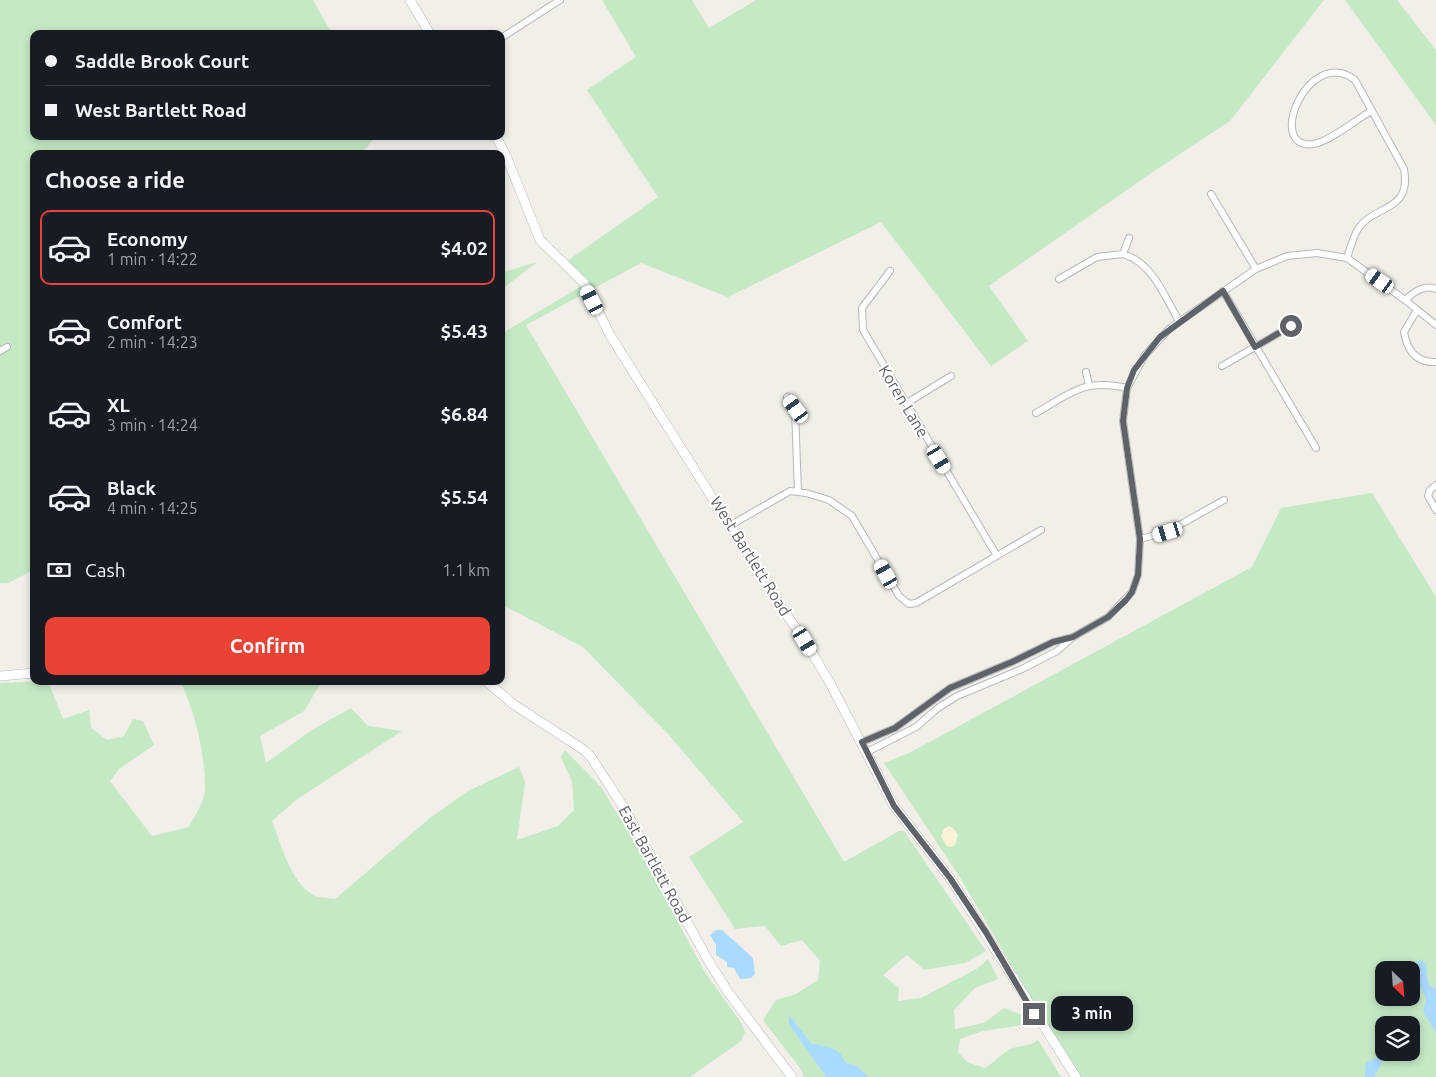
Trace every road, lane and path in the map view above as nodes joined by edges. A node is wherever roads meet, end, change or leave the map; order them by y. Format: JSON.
{"nodes":[{"id":1,"x":410,"y":0,"type":"edge"},
{"id":2,"x":560,"y":0,"type":"edge"},
{"id":3,"x":428,"y":30,"type":"edge"},
{"id":4,"x":505,"y":35,"type":"edge"},
{"id":5,"x":1371,"y":111,"type":"junction"},
{"id":6,"x":505,"y":154,"type":"edge"},
{"id":7,"x":1211,"y":194,"type":"dead end"},
{"id":8,"x":1129,"y":238,"type":"dead end"},
{"id":9,"x":1123,"y":254,"type":"junction"},
{"id":10,"x":1347,"y":258,"type":"junction"},
{"id":11,"x":1256,"y":269,"type":"junction"},
{"id":12,"x":890,"y":271,"type":"dead end"},
{"id":13,"x":1058,"y":279,"type":"dead end"},
{"id":14,"x":1436,"y":289,"type":"edge"},
{"id":15,"x":1223,"y":291,"type":"junction"},
{"id":16,"x":1406,"y":300,"type":"junction"},
{"id":17,"x":1417,"y":310,"type":"junction"},
{"id":18,"x":1179,"y":321,"type":"junction"},
{"id":19,"x":1436,"y":325,"type":"edge"},
{"id":20,"x":1291,"y":326,"type":"dead end"},
{"id":21,"x":7,"y":347,"type":"dead end"},
{"id":22,"x":1255,"y":347,"type":"junction"},
{"id":23,"x":0,"y":351,"type":"edge"},
{"id":24,"x":1434,"y":362,"type":"edge"},
{"id":25,"x":1222,"y":366,"type":"dead end"},
{"id":26,"x":1086,"y":372,"type":"dead end"},
{"id":27,"x":951,"y":376,"type":"dead end"},
{"id":28,"x":1089,"y":385,"type":"junction"},
{"id":29,"x":1127,"y":388,"type":"junction"},
{"id":30,"x":787,"y":397,"type":"dead end"},
{"id":31,"x":907,"y":404,"type":"junction"},
{"id":32,"x":1036,"y":413,"type":"dead end"},
{"id":33,"x":1316,"y":448,"type":"dead end"},
{"id":34,"x":1436,"y":486,"type":"edge"},
{"id":35,"x":798,"y":492,"type":"junction"},
{"id":36,"x":1224,"y":500,"type":"dead end"},
{"id":37,"x":1436,"y":510,"type":"edge"},
{"id":38,"x":731,"y":525,"type":"junction"},
{"id":39,"x":1041,"y":530,"type":"dead end"},
{"id":40,"x":1140,"y":539,"type":"junction"},
{"id":41,"x":997,"y":556,"type":"junction"},
{"id":42,"x":1073,"y":637,"type":"junction"},
{"id":43,"x":1043,"y":647,"type":"junction"},
{"id":44,"x":1048,"y":656,"type":"junction"},
{"id":45,"x":30,"y":673,"type":"edge"},
{"id":46,"x":0,"y":676,"type":"edge"},
{"id":47,"x":491,"y":685,"type":"edge"},
{"id":48,"x":895,"y":728,"type":"junction"},
{"id":49,"x":899,"y":738,"type":"junction"},
{"id":50,"x":862,"y":742,"type":"junction"},
{"id":51,"x":867,"y":752,"type":"junction"},
{"id":52,"x":792,"y":1077,"type":"edge"},
{"id":53,"x":1076,"y":1077,"type":"edge"}],
"edges":[{"from":1,"to":3,"type":"street"},
{"from":2,"to":4,"type":"street"},
{"from":5,"to":5,"type":"street"},
{"from":5,"to":10,"type":"street"},
{"from":6,"to":38,"type":"street","name":"West Bartlett Road"},
{"from":7,"to":11,"type":"street"},
{"from":8,"to":9,"type":"street"},
{"from":9,"to":13,"type":"street"},
{"from":9,"to":18,"type":"street"},
{"from":10,"to":11,"type":"street"},
{"from":10,"to":16,"type":"street"},
{"from":11,"to":15,"type":"street"},
{"from":12,"to":31,"type":"street","name":"Koren Lane"},
{"from":14,"to":16,"type":"street"},
{"from":15,"to":18,"type":"street"},
{"from":15,"to":22,"type":"street"},
{"from":16,"to":17,"type":"street"},
{"from":17,"to":19,"type":"street"},
{"from":17,"to":24,"type":"street"},
{"from":18,"to":29,"type":"street"},
{"from":20,"to":22,"type":"street"},
{"from":21,"to":23,"type":"street"},
{"from":22,"to":25,"type":"street"},
{"from":22,"to":33,"type":"street"},
{"from":26,"to":28,"type":"street"},
{"from":27,"to":31,"type":"street"},
{"from":28,"to":29,"type":"street"},
{"from":28,"to":32,"type":"street"},
{"from":29,"to":40,"type":"street"},
{"from":30,"to":35,"type":"street"},
{"from":31,"to":41,"type":"street","name":"Koren Lane"},
{"from":34,"to":37,"type":"street"},
{"from":35,"to":38,"type":"street"},
{"from":35,"to":41,"type":"street"},
{"from":36,"to":40,"type":"street"},
{"from":38,"to":50,"type":"street","name":"West Bartlett Road"},
{"from":39,"to":41,"type":"street"},
{"from":40,"to":42,"type":"street"},
{"from":42,"to":43,"type":"street"},
{"from":42,"to":44,"type":"street"},
{"from":43,"to":44,"type":"street"},
{"from":43,"to":48,"type":"street"},
{"from":44,"to":49,"type":"street"},
{"from":45,"to":46,"type":"street"},
{"from":47,"to":52,"type":"street","name":"East Bartlett Road"},
{"from":48,"to":49,"type":"street"},
{"from":48,"to":50,"type":"street"},
{"from":49,"to":51,"type":"street"},
{"from":50,"to":51,"type":"street","name":"West Bartlett Road"},
{"from":51,"to":53,"type":"street","name":"West Bartlett Road"}]}
